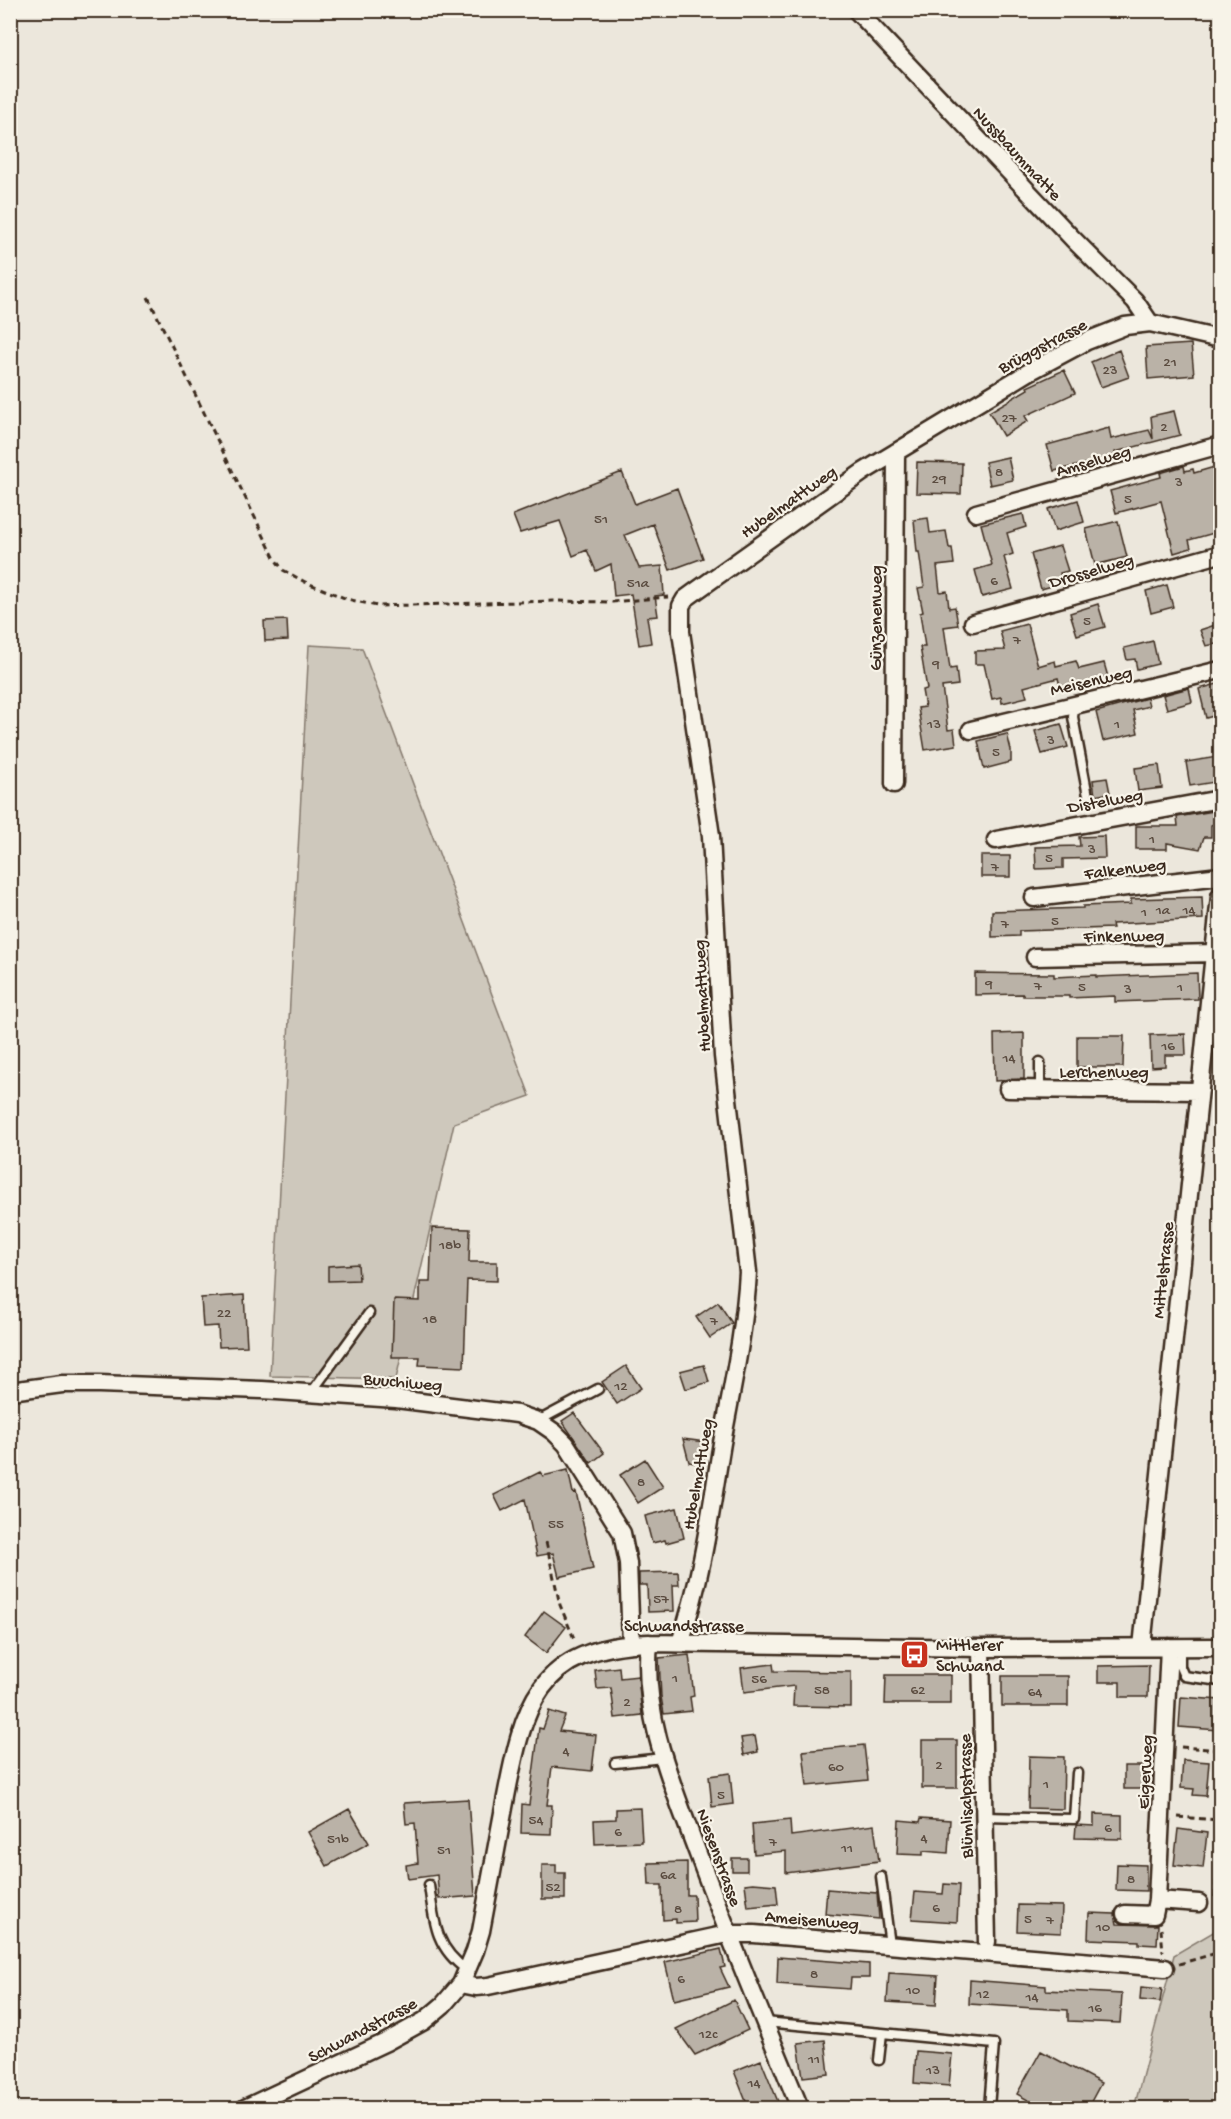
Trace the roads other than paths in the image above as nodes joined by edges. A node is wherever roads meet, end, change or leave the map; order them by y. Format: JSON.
{"nodes":[{"id":1,"x":856,"y":10,"type":"edge"},
{"id":2,"x":1150,"y":323,"type":"junction"},
{"id":3,"x":1221,"y":339,"type":"edge"},
{"id":4,"x":1221,"y":445,"type":"edge"},
{"id":5,"x":896,"y":452,"type":"junction"},
{"id":6,"x":976,"y":513,"type":"dead end"},
{"id":7,"x":1221,"y":554,"type":"edge"},
{"id":8,"x":973,"y":623,"type":"dead end"},
{"id":9,"x":1221,"y":669,"type":"edge"},
{"id":10,"x":1075,"y":704,"type":"junction"},
{"id":11,"x":971,"y":730,"type":"dead end"},
{"id":12,"x":894,"y":784,"type":"dead end"},
{"id":13,"x":1088,"y":796,"type":"dead end"},
{"id":14,"x":1221,"y":799,"type":"edge"},
{"id":15,"x":996,"y":840,"type":"dead end"},
{"id":16,"x":1221,"y":876,"type":"edge"},
{"id":17,"x":1221,"y":897,"type":"edge"},
{"id":18,"x":1034,"y":898,"type":"dead end"},
{"id":19,"x":1215,"y":953,"type":"junction"},
{"id":20,"x":1035,"y":957,"type":"dead end"},
{"id":21,"x":1040,"y":1062,"type":"dead end"},
{"id":22,"x":1008,"y":1089,"type":"dead end"},
{"id":23,"x":1040,"y":1090,"type":"junction"},
{"id":24,"x":1200,"y":1091,"type":"junction"},
{"id":25,"x":369,"y":1313,"type":"dead end"},
{"id":26,"x":598,"y":1389,"type":"dead end"},
{"id":27,"x":10,"y":1391,"type":"edge"},
{"id":28,"x":311,"y":1393,"type":"junction"},
{"id":29,"x":538,"y":1422,"type":"junction"},
{"id":30,"x":649,"y":1643,"type":"junction"},
{"id":31,"x":680,"y":1643,"type":"junction"},
{"id":32,"x":631,"y":1644,"type":"junction"},
{"id":33,"x":1142,"y":1647,"type":"junction"},
{"id":34,"x":1175,"y":1647,"type":"junction"},
{"id":35,"x":1221,"y":1647,"type":"edge"},
{"id":36,"x":981,"y":1648,"type":"junction"},
{"id":37,"x":1220,"y":1681,"type":"edge"},
{"id":38,"x":663,"y":1758,"type":"junction"},
{"id":39,"x":615,"y":1763,"type":"dead end"},
{"id":40,"x":1077,"y":1773,"type":"dead end"},
{"id":41,"x":985,"y":1817,"type":"junction"},
{"id":42,"x":881,"y":1877,"type":"dead end"},
{"id":43,"x":429,"y":1885,"type":"dead end"},
{"id":44,"x":1199,"y":1903,"type":"road end"},
{"id":45,"x":1155,"y":1907,"type":"junction"},
{"id":46,"x":1125,"y":1914,"type":"dead end"},
{"id":47,"x":728,"y":1934,"type":"junction"},
{"id":48,"x":987,"y":1942,"type":"dead end"},
{"id":49,"x":890,"y":1946,"type":"junction"},
{"id":50,"x":1165,"y":1968,"type":"road end"},
{"id":51,"x":464,"y":1977,"type":"junction"},
{"id":52,"x":764,"y":2022,"type":"junction"},
{"id":53,"x":882,"y":2032,"type":"junction"},
{"id":54,"x":879,"y":2060,"type":"dead end"},
{"id":55,"x":245,"y":2109,"type":"edge"},
{"id":56,"x":800,"y":2109,"type":"edge"},
{"id":57,"x":989,"y":2109,"type":"edge"}],
"edges":[{"from":1,"to":2,"type":"street","name":"Nussbaummatte"},
{"from":2,"to":3,"type":"street","name":"Brüggstrasse"},
{"from":2,"to":5,"type":"street","name":"Brüggstrasse"},
{"from":4,"to":6,"type":"street","name":"Amselweg"},
{"from":5,"to":12,"type":"street","name":"Günzenenweg"},
{"from":5,"to":31,"type":"street","name":"Hubelmattweg"},
{"from":7,"to":8,"type":"street","name":"Drosselweg"},
{"from":9,"to":10,"type":"street","name":"Meisenweg"},
{"from":10,"to":11,"type":"street","name":"Meisenweg"},
{"from":10,"to":13,"type":"lane"},
{"from":14,"to":15,"type":"street","name":"Distelweg"},
{"from":16,"to":18,"type":"street","name":"Falkenweg"},
{"from":17,"to":19,"type":"street","name":"Mittelstrasse"},
{"from":19,"to":20,"type":"street","name":"Finkenweg"},
{"from":19,"to":24,"type":"street","name":"Mittelstrasse"},
{"from":21,"to":23,"type":"lane"},
{"from":22,"to":23,"type":"street","name":"Lerchenweg"},
{"from":23,"to":24,"type":"street","name":"Lerchenweg"},
{"from":24,"to":33,"type":"street","name":"Mittelstrasse"},
{"from":25,"to":28,"type":"lane"},
{"from":26,"to":29,"type":"lane"},
{"from":27,"to":28,"type":"street","name":"Buuchiweg"},
{"from":28,"to":29,"type":"street","name":"Buuchiweg"},
{"from":29,"to":32,"type":"street","name":"Buuchiweg"},
{"from":30,"to":31,"type":"street","name":"Schwandstrasse"},
{"from":30,"to":32,"type":"street","name":"Schwandstrasse"},
{"from":30,"to":38,"type":"street","name":"Niesenstrasse"},
{"from":31,"to":36,"type":"street","name":"Schwandstrasse"},
{"from":32,"to":51,"type":"street","name":"Schwandstrasse"},
{"from":33,"to":34,"type":"street","name":"Schwandstrasse"},
{"from":33,"to":36,"type":"street","name":"Schwandstrasse"},
{"from":34,"to":35,"type":"street","name":"Schwandstrasse"},
{"from":34,"to":37,"type":"lane"},
{"from":34,"to":45,"type":"street","name":"Eigerweg"},
{"from":36,"to":41,"type":"street","name":"Blümlisalpstrasse"},
{"from":38,"to":39,"type":"lane"},
{"from":38,"to":47,"type":"street","name":"Niesenstrasse"},
{"from":40,"to":41,"type":"lane"},
{"from":41,"to":48,"type":"street","name":"Blümlisalpstrasse"},
{"from":42,"to":49,"type":"lane"},
{"from":43,"to":51,"type":"lane"},
{"from":44,"to":45,"type":"street"},
{"from":45,"to":46,"type":"street"},
{"from":47,"to":49,"type":"street","name":"Ameisenweg"},
{"from":47,"to":51,"type":"street","name":"Ameisenweg"},
{"from":47,"to":52,"type":"street","name":"Niesenstrasse"},
{"from":49,"to":50,"type":"street","name":"Ameisenweg"},
{"from":51,"to":55,"type":"street","name":"Schwandstrasse"},
{"from":52,"to":53,"type":"lane"},
{"from":52,"to":56,"type":"street","name":"Niesenstrasse"},
{"from":53,"to":54,"type":"lane"},
{"from":53,"to":57,"type":"lane"}]}
